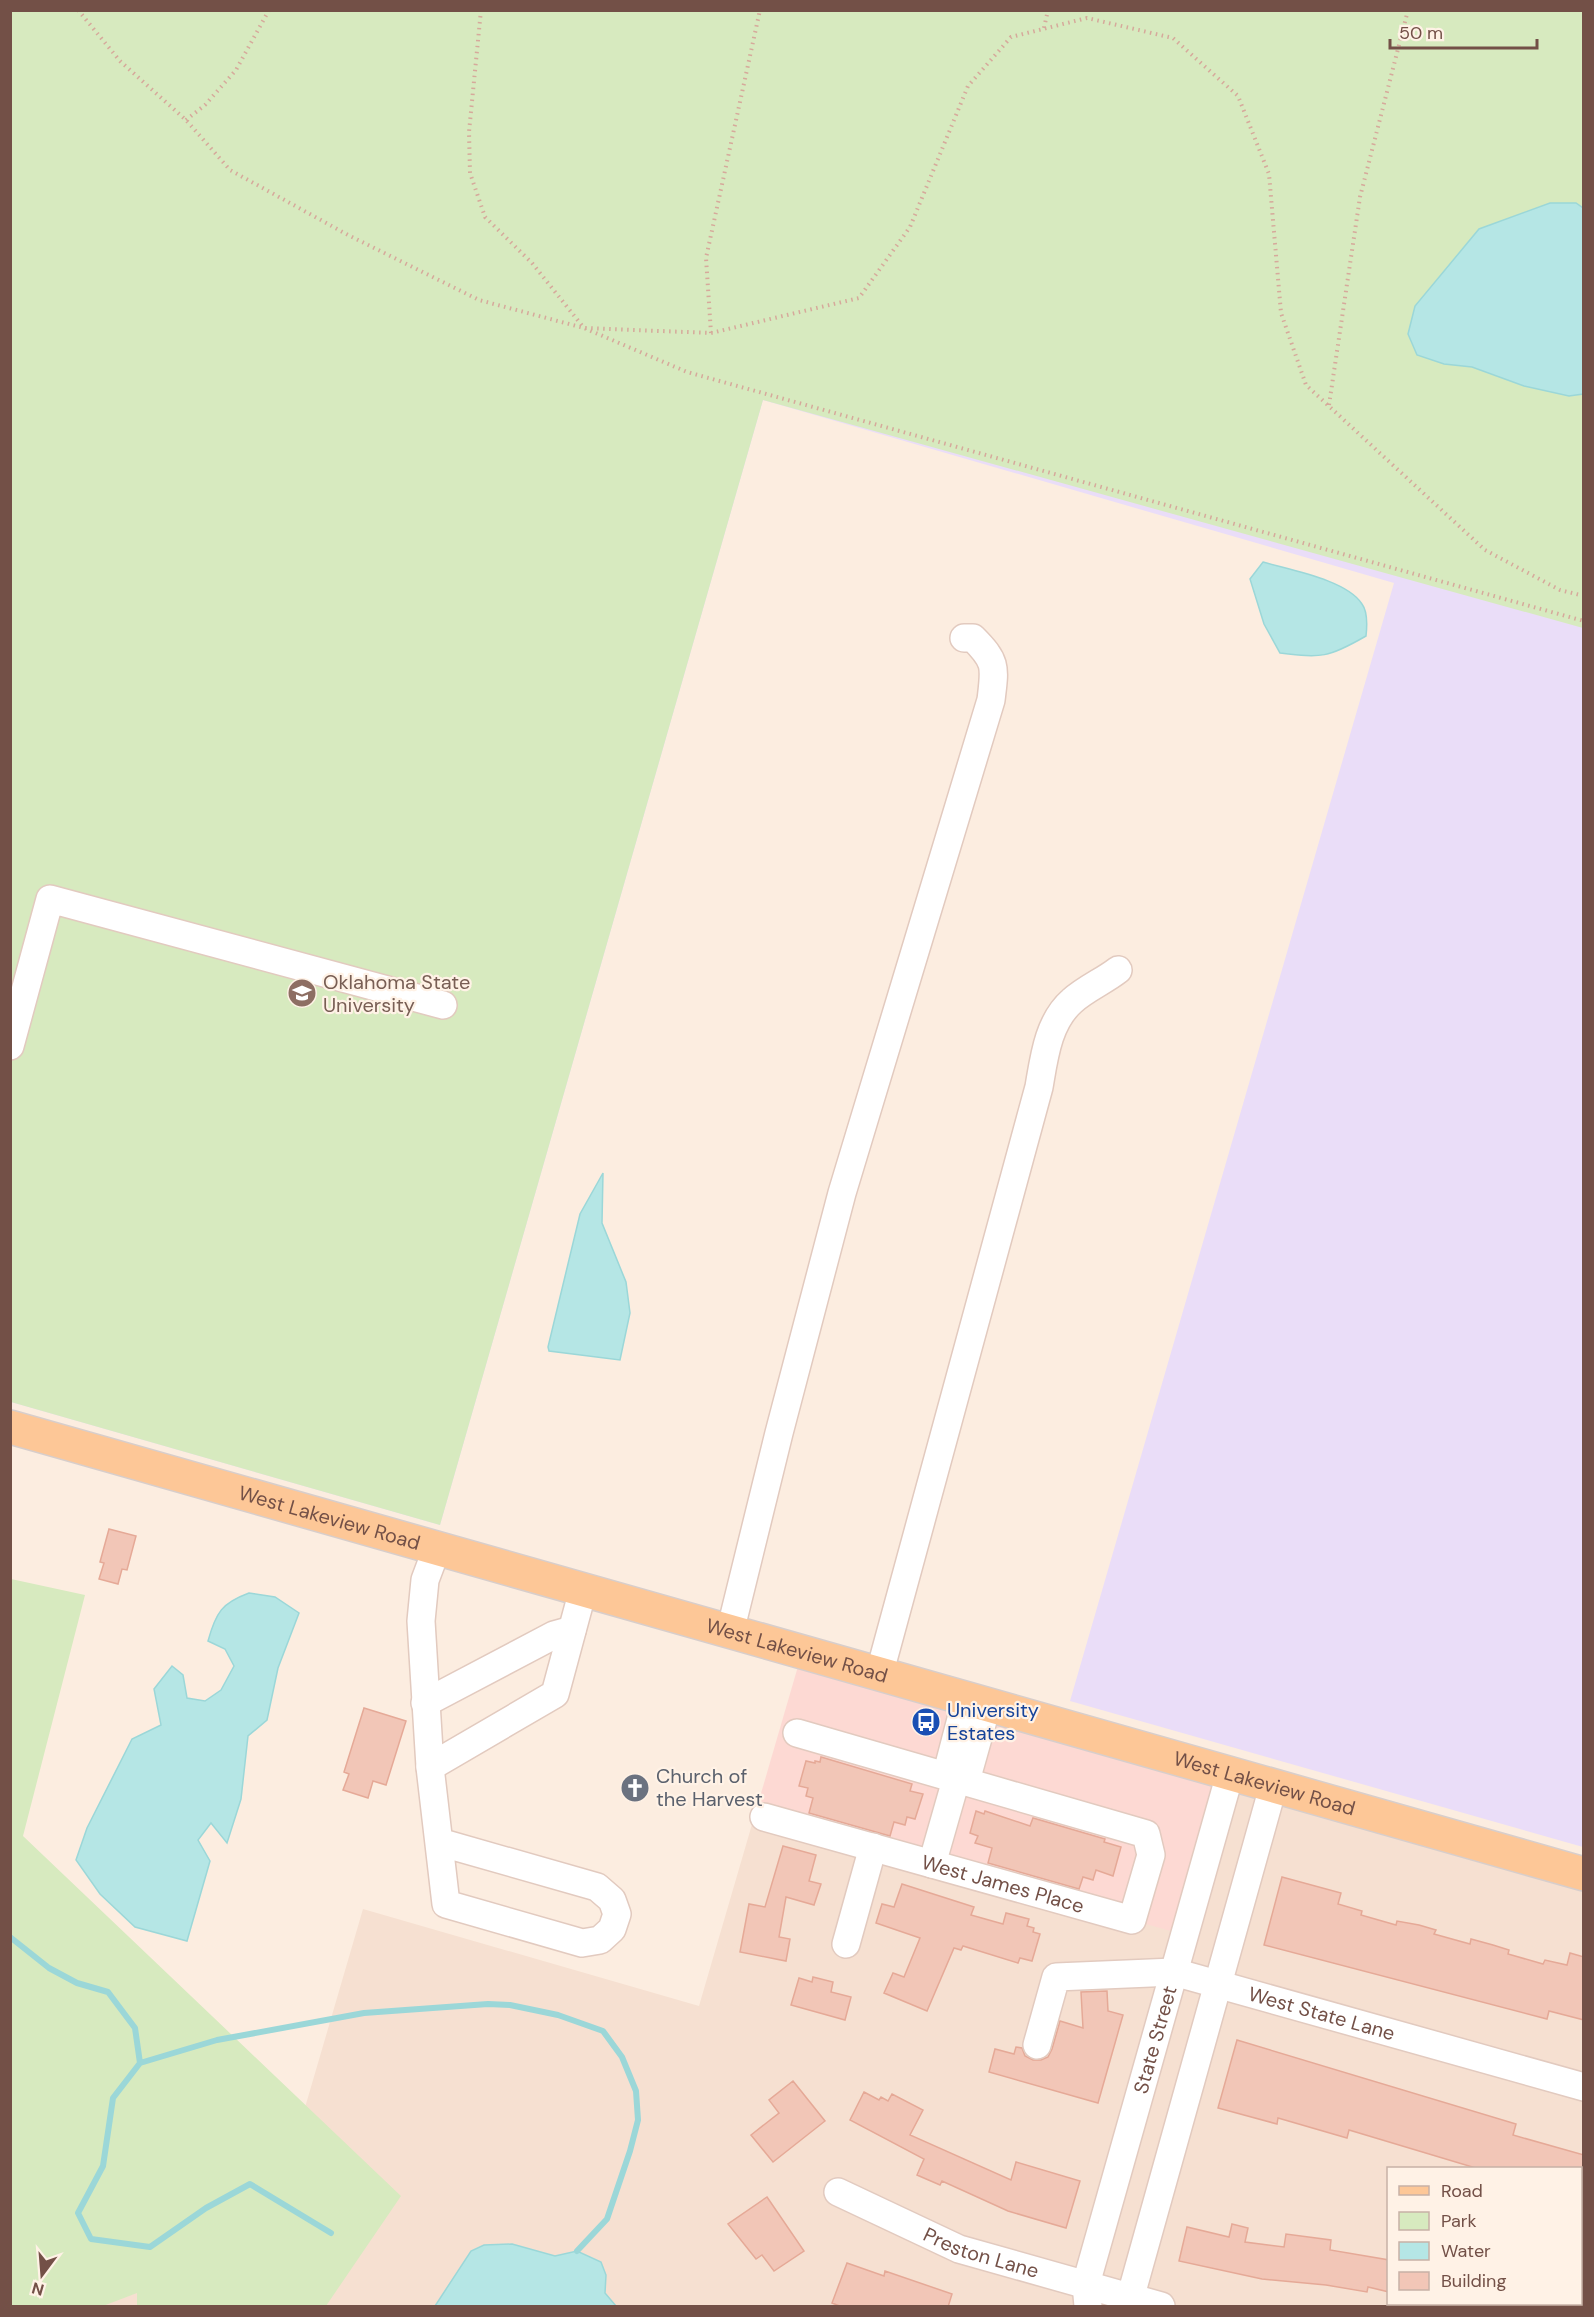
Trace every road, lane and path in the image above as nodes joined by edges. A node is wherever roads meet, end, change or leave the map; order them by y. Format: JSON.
{"nodes":[{"id":1,"x":78,"y":10,"type":"edge"},
{"id":2,"x":269,"y":10,"type":"edge"},
{"id":3,"x":481,"y":10,"type":"edge"},
{"id":4,"x":760,"y":10,"type":"edge"},
{"id":5,"x":1048,"y":10,"type":"edge"},
{"id":6,"x":1408,"y":10,"type":"edge"},
{"id":7,"x":1044,"y":28,"type":"junction"},
{"id":8,"x":186,"y":120,"type":"junction"},
{"id":9,"x":584,"y":327,"type":"junction"},
{"id":10,"x":711,"y":333,"type":"junction"},
{"id":11,"x":1329,"y":406,"type":"junction"},
{"id":12,"x":1584,"y":596,"type":"edge"},
{"id":13,"x":1584,"y":621,"type":"edge"},
{"id":14,"x":964,"y":638,"type":"dead end"},
{"id":15,"x":1118,"y":970,"type":"dead end"},
{"id":16,"x":443,"y":1005,"type":"dead end"},
{"id":17,"x":10,"y":1046,"type":"edge"},
{"id":18,"x":10,"y":1427,"type":"edge"},
{"id":19,"x":436,"y":1548,"type":"junction"},
{"id":20,"x":583,"y":1590,"type":"junction"},
{"id":21,"x":572,"y":1630,"type":"junction"},
{"id":22,"x":730,"y":1632,"type":"junction"},
{"id":23,"x":879,"y":1675,"type":"junction"},
{"id":24,"x":425,"y":1703,"type":"junction"},
{"id":25,"x":976,"y":1703,"type":"junction"},
{"id":26,"x":796,"y":1733,"type":"dead end"},
{"id":27,"x":430,"y":1767,"type":"junction"},
{"id":28,"x":1230,"y":1774,"type":"junction"},
{"id":29,"x":956,"y":1780,"type":"junction"},
{"id":30,"x":1273,"y":1787,"type":"junction"},
{"id":31,"x":764,"y":1817,"type":"dead end"},
{"id":32,"x":439,"y":1842,"type":"junction"},
{"id":33,"x":873,"y":1847,"type":"junction"},
{"id":34,"x":932,"y":1864,"type":"junction"},
{"id":35,"x":1584,"y":1874,"type":"edge"},
{"id":36,"x":846,"y":1944,"type":"dead end"},
{"id":37,"x":1174,"y":1972,"type":"junction"},
{"id":38,"x":1218,"y":1984,"type":"junction"},
{"id":39,"x":1037,"y":2045,"type":"dead end"},
{"id":40,"x":1584,"y":2087,"type":"edge"},
{"id":41,"x":838,"y":2192,"type":"dead end"},
{"id":42,"x":1087,"y":2295,"type":"edge"},
{"id":43,"x":1129,"y":2302,"type":"edge"},
{"id":44,"x":1161,"y":2307,"type":"edge"}],
"edges":[{"from":1,"to":8,"type":"path"},
{"from":2,"to":8,"type":"path"},
{"from":3,"to":9,"type":"path"},
{"from":4,"to":10,"type":"path"},
{"from":5,"to":7,"type":"path"},
{"from":6,"to":11,"type":"path"},
{"from":7,"to":10,"type":"path"},
{"from":7,"to":11,"type":"path"},
{"from":8,"to":9,"type":"path"},
{"from":9,"to":10,"type":"path"},
{"from":9,"to":13,"type":"path"},
{"from":11,"to":12,"type":"path"},
{"from":14,"to":22,"type":"street"},
{"from":15,"to":23,"type":"street"},
{"from":16,"to":17,"type":"street"},
{"from":18,"to":19,"type":"main road","name":"West Lakeview Road"},
{"from":19,"to":20,"type":"main road","name":"West Lakeview Road"},
{"from":19,"to":24,"type":"street"},
{"from":20,"to":21,"type":"street"},
{"from":20,"to":22,"type":"main road","name":"West Lakeview Road"},
{"from":21,"to":24,"type":"street"},
{"from":21,"to":27,"type":"street"},
{"from":22,"to":23,"type":"main road","name":"West Lakeview Road"},
{"from":23,"to":25,"type":"main road","name":"West Lakeview Road"},
{"from":24,"to":27,"type":"street"},
{"from":25,"to":28,"type":"main road","name":"West Lakeview Road"},
{"from":25,"to":29,"type":"street"},
{"from":26,"to":29,"type":"street"},
{"from":27,"to":32,"type":"street"},
{"from":28,"to":30,"type":"main road","name":"West Lakeview Road"},
{"from":28,"to":37,"type":"street","name":"State Street"},
{"from":29,"to":34,"type":"street"},
{"from":29,"to":34,"type":"street","name":"West James Place"},
{"from":30,"to":35,"type":"main road","name":"West Lakeview Road"},
{"from":30,"to":38,"type":"street"},
{"from":31,"to":33,"type":"street","name":"West James Place"},
{"from":32,"to":32,"type":"street"},
{"from":33,"to":34,"type":"street","name":"West James Place"},
{"from":33,"to":36,"type":"street"},
{"from":37,"to":38,"type":"street","name":"West State Lane"},
{"from":37,"to":39,"type":"street","name":"West State Lane"},
{"from":37,"to":42,"type":"street","name":"State Street"},
{"from":38,"to":40,"type":"street","name":"West State Lane"},
{"from":38,"to":43,"type":"street"},
{"from":41,"to":42,"type":"street","name":"Preston Lane"},
{"from":42,"to":43,"type":"street","name":"Preston Lane"},
{"from":43,"to":44,"type":"street","name":"Preston Lane"}]}
